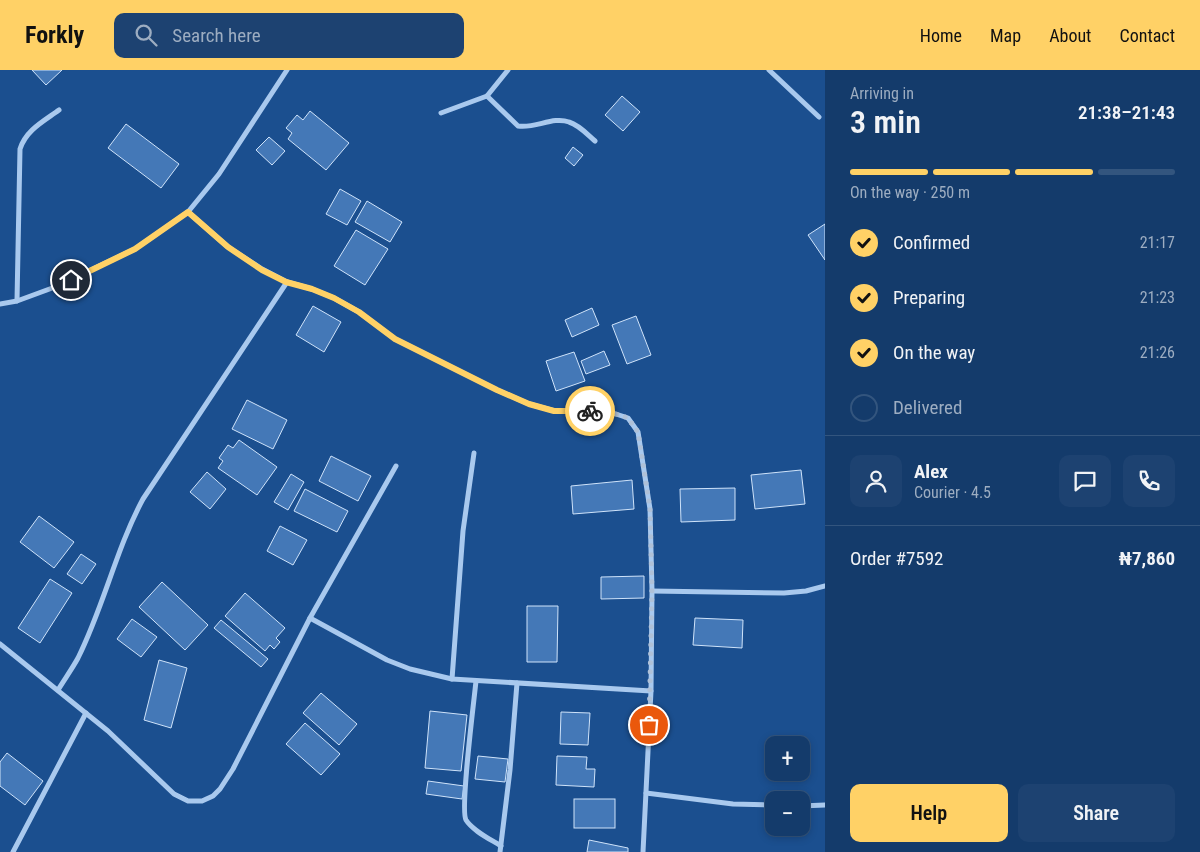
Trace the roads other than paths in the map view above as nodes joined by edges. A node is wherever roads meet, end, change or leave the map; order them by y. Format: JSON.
{"nodes":[{"id":1,"x":287,"y":70,"type":"edge"},
{"id":2,"x":508,"y":70,"type":"edge"},
{"id":3,"x":769,"y":70,"type":"edge"},
{"id":4,"x":487,"y":96,"type":"junction"},
{"id":5,"x":59,"y":110,"type":"dead end"},
{"id":6,"x":441,"y":113,"type":"dead end"},
{"id":7,"x":819,"y":117,"type":"dead end"},
{"id":8,"x":595,"y":141,"type":"dead end"},
{"id":9,"x":188,"y":212,"type":"junction"},
{"id":10,"x":286,"y":282,"type":"junction"},
{"id":11,"x":17,"y":301,"type":"junction"},
{"id":12,"x":0,"y":304,"type":"edge"},
{"id":13,"x":474,"y":453,"type":"dead end"},
{"id":14,"x":396,"y":466,"type":"dead end"},
{"id":15,"x":825,"y":586,"type":"edge"},
{"id":16,"x":652,"y":591,"type":"junction"},
{"id":17,"x":310,"y":618,"type":"junction"},
{"id":18,"x":0,"y":644,"type":"edge"},
{"id":19,"x":452,"y":679,"type":"junction"},
{"id":20,"x":476,"y":681,"type":"junction"},
{"id":21,"x":517,"y":684,"type":"junction"},
{"id":22,"x":58,"y":690,"type":"junction"},
{"id":23,"x":651,"y":691,"type":"junction"},
{"id":24,"x":86,"y":713,"type":"junction"},
{"id":25,"x":646,"y":793,"type":"junction"},
{"id":26,"x":765,"y":806,"type":"edge"},
{"id":27,"x":810,"y":806,"type":"edge"},
{"id":28,"x":825,"y":806,"type":"edge"},
{"id":29,"x":500,"y":849,"type":"edge"},
{"id":30,"x":13,"y":852,"type":"edge"},
{"id":31,"x":643,"y":852,"type":"edge"}],
"edges":[{"from":1,"to":9,"type":"street"},
{"from":2,"to":4,"type":"street"},
{"from":3,"to":7,"type":"street"},
{"from":4,"to":6,"type":"street"},
{"from":4,"to":8,"type":"street"},
{"from":5,"to":11,"type":"street"},
{"from":9,"to":10,"type":"street"},
{"from":9,"to":11,"type":"street"},
{"from":10,"to":16,"type":"street"},
{"from":10,"to":22,"type":"street"},
{"from":11,"to":12,"type":"street"},
{"from":13,"to":19,"type":"street"},
{"from":14,"to":17,"type":"street"},
{"from":15,"to":16,"type":"street"},
{"from":16,"to":23,"type":"street"},
{"from":17,"to":19,"type":"street"},
{"from":17,"to":24,"type":"street"},
{"from":18,"to":22,"type":"street"},
{"from":19,"to":20,"type":"street"},
{"from":20,"to":21,"type":"street"},
{"from":20,"to":29,"type":"street"},
{"from":21,"to":23,"type":"street"},
{"from":21,"to":29,"type":"street"},
{"from":22,"to":24,"type":"street"},
{"from":23,"to":25,"type":"street"},
{"from":24,"to":30,"type":"street"},
{"from":25,"to":26,"type":"street"},
{"from":25,"to":31,"type":"street"},
{"from":27,"to":28,"type":"street"}]}
